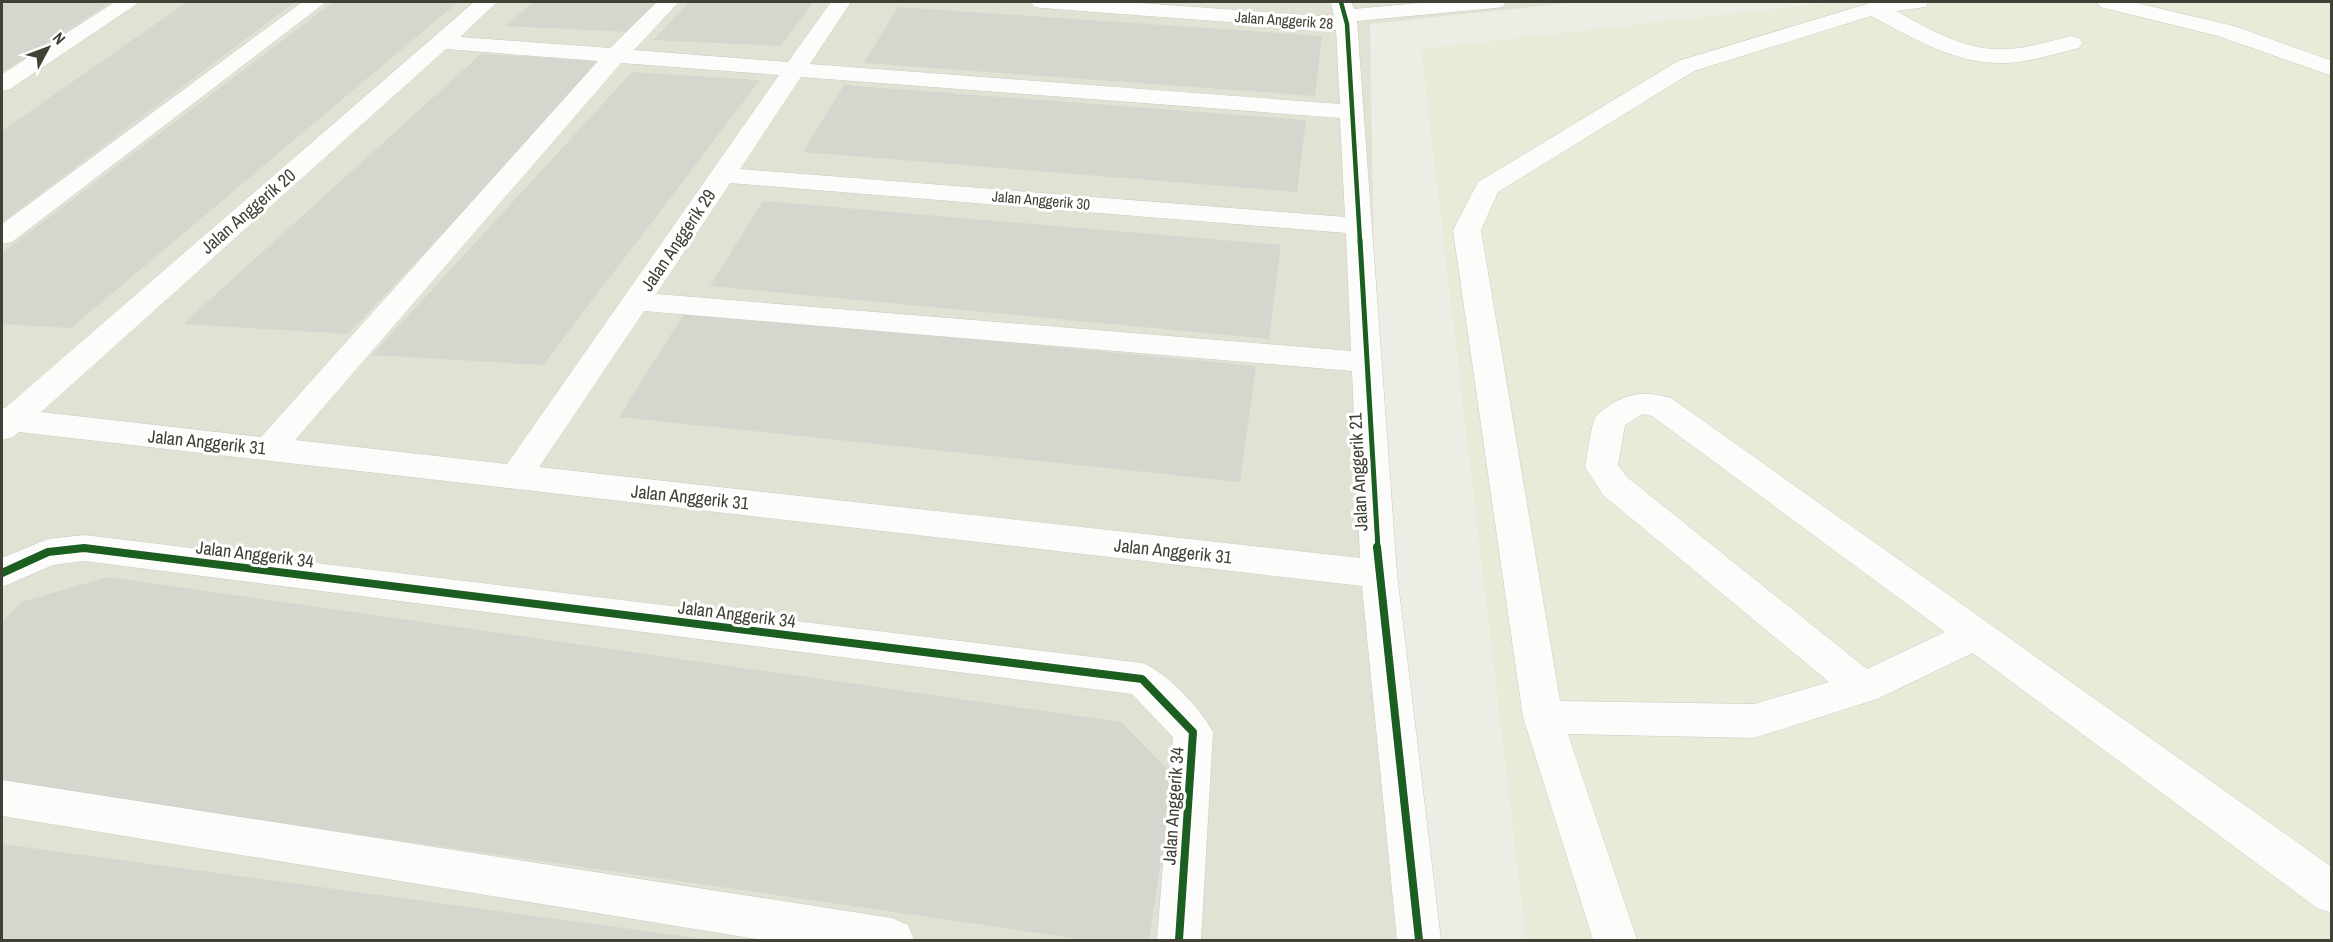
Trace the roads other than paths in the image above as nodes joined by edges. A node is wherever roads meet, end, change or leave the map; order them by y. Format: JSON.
{"nodes":[{"id":1,"x":129,"y":2,"type":"edge"},
{"id":2,"x":315,"y":2,"type":"edge"},
{"id":3,"x":486,"y":2,"type":"edge"},
{"id":4,"x":669,"y":2,"type":"edge"},
{"id":5,"x":841,"y":2,"type":"edge"},
{"id":6,"x":1042,"y":2,"type":"edge"},
{"id":7,"x":1495,"y":2,"type":"edge"},
{"id":8,"x":1918,"y":2,"type":"edge"},
{"id":9,"x":2108,"y":2,"type":"edge"},
{"id":10,"x":1873,"y":8,"type":"junction"},
{"id":11,"x":1345,"y":14,"type":"edge"},
{"id":12,"x":440,"y":42,"type":"junction"},
{"id":13,"x":2071,"y":43,"type":"dead end"},
{"id":14,"x":616,"y":55,"type":"junction"},
{"id":15,"x":795,"y":69,"type":"junction"},
{"id":16,"x":2331,"y":69,"type":"edge"},
{"id":17,"x":2,"y":84,"type":"edge"},
{"id":18,"x":1352,"y":111,"type":"junction"},
{"id":19,"x":723,"y":175,"type":"junction"},
{"id":20,"x":1359,"y":226,"type":"junction"},
{"id":21,"x":2,"y":236,"type":"edge"},
{"id":22,"x":636,"y":301,"type":"junction"},
{"id":23,"x":1366,"y":362,"type":"junction"},
{"id":24,"x":5,"y":423,"type":"edge"},
{"id":25,"x":269,"y":449,"type":"junction"},
{"id":26,"x":515,"y":477,"type":"junction"},
{"id":27,"x":2,"y":573,"type":"edge"},
{"id":28,"x":1379,"y":574,"type":"junction"},
{"id":29,"x":1975,"y":635,"type":"junction"},
{"id":30,"x":1863,"y":688,"type":"junction"},
{"id":31,"x":1544,"y":717,"type":"junction"},
{"id":32,"x":2,"y":798,"type":"edge"},
{"id":33,"x":2331,"y":893,"type":"edge"},
{"id":34,"x":892,"y":940,"type":"edge"},
{"id":35,"x":1179,"y":940,"type":"edge"},
{"id":36,"x":1419,"y":940,"type":"edge"},
{"id":37,"x":1615,"y":940,"type":"edge"}],
"edges":[{"from":1,"to":17,"type":"street"},
{"from":2,"to":21,"type":"street"},
{"from":3,"to":12,"type":"street","name":"Jalan Anggerik 20"},
{"from":4,"to":14,"type":"street"},
{"from":5,"to":15,"type":"street","name":"Jalan Anggerik 29"},
{"from":6,"to":11,"type":"street","name":"Jalan Anggerik 28"},
{"from":7,"to":11,"type":"street","name":"Jalan Anggerik 28"},
{"from":8,"to":10,"type":"street"},
{"from":9,"to":16,"type":"street"},
{"from":10,"to":13,"type":"street"},
{"from":10,"to":31,"type":"street"},
{"from":11,"to":18,"type":"street","name":"Jalan Anggerik 21"},
{"from":12,"to":14,"type":"street"},
{"from":12,"to":24,"type":"street","name":"Jalan Anggerik 20"},
{"from":14,"to":15,"type":"street"},
{"from":14,"to":25,"type":"street"},
{"from":15,"to":18,"type":"street"},
{"from":15,"to":19,"type":"street","name":"Jalan Anggerik 29"},
{"from":18,"to":20,"type":"street","name":"Jalan Anggerik 21"},
{"from":19,"to":20,"type":"street","name":"Jalan Anggerik 30"},
{"from":19,"to":22,"type":"street","name":"Jalan Anggerik 29"},
{"from":20,"to":23,"type":"street","name":"Jalan Anggerik 21"},
{"from":22,"to":23,"type":"street"},
{"from":22,"to":26,"type":"street","name":"Jalan Anggerik 29"},
{"from":23,"to":28,"type":"street","name":"Jalan Anggerik 21"},
{"from":24,"to":25,"type":"street","name":"Jalan Anggerik 31"},
{"from":25,"to":26,"type":"street","name":"Jalan Anggerik 31"},
{"from":26,"to":28,"type":"street","name":"Jalan Anggerik 31"},
{"from":27,"to":35,"type":"street","name":"Jalan Anggerik 34"},
{"from":28,"to":36,"type":"street","name":"Jalan Anggerik 21"},
{"from":29,"to":30,"type":"street"},
{"from":29,"to":30,"type":"street"},
{"from":29,"to":33,"type":"street"},
{"from":30,"to":31,"type":"street"},
{"from":31,"to":37,"type":"street"},
{"from":32,"to":34,"type":"street"}]}
